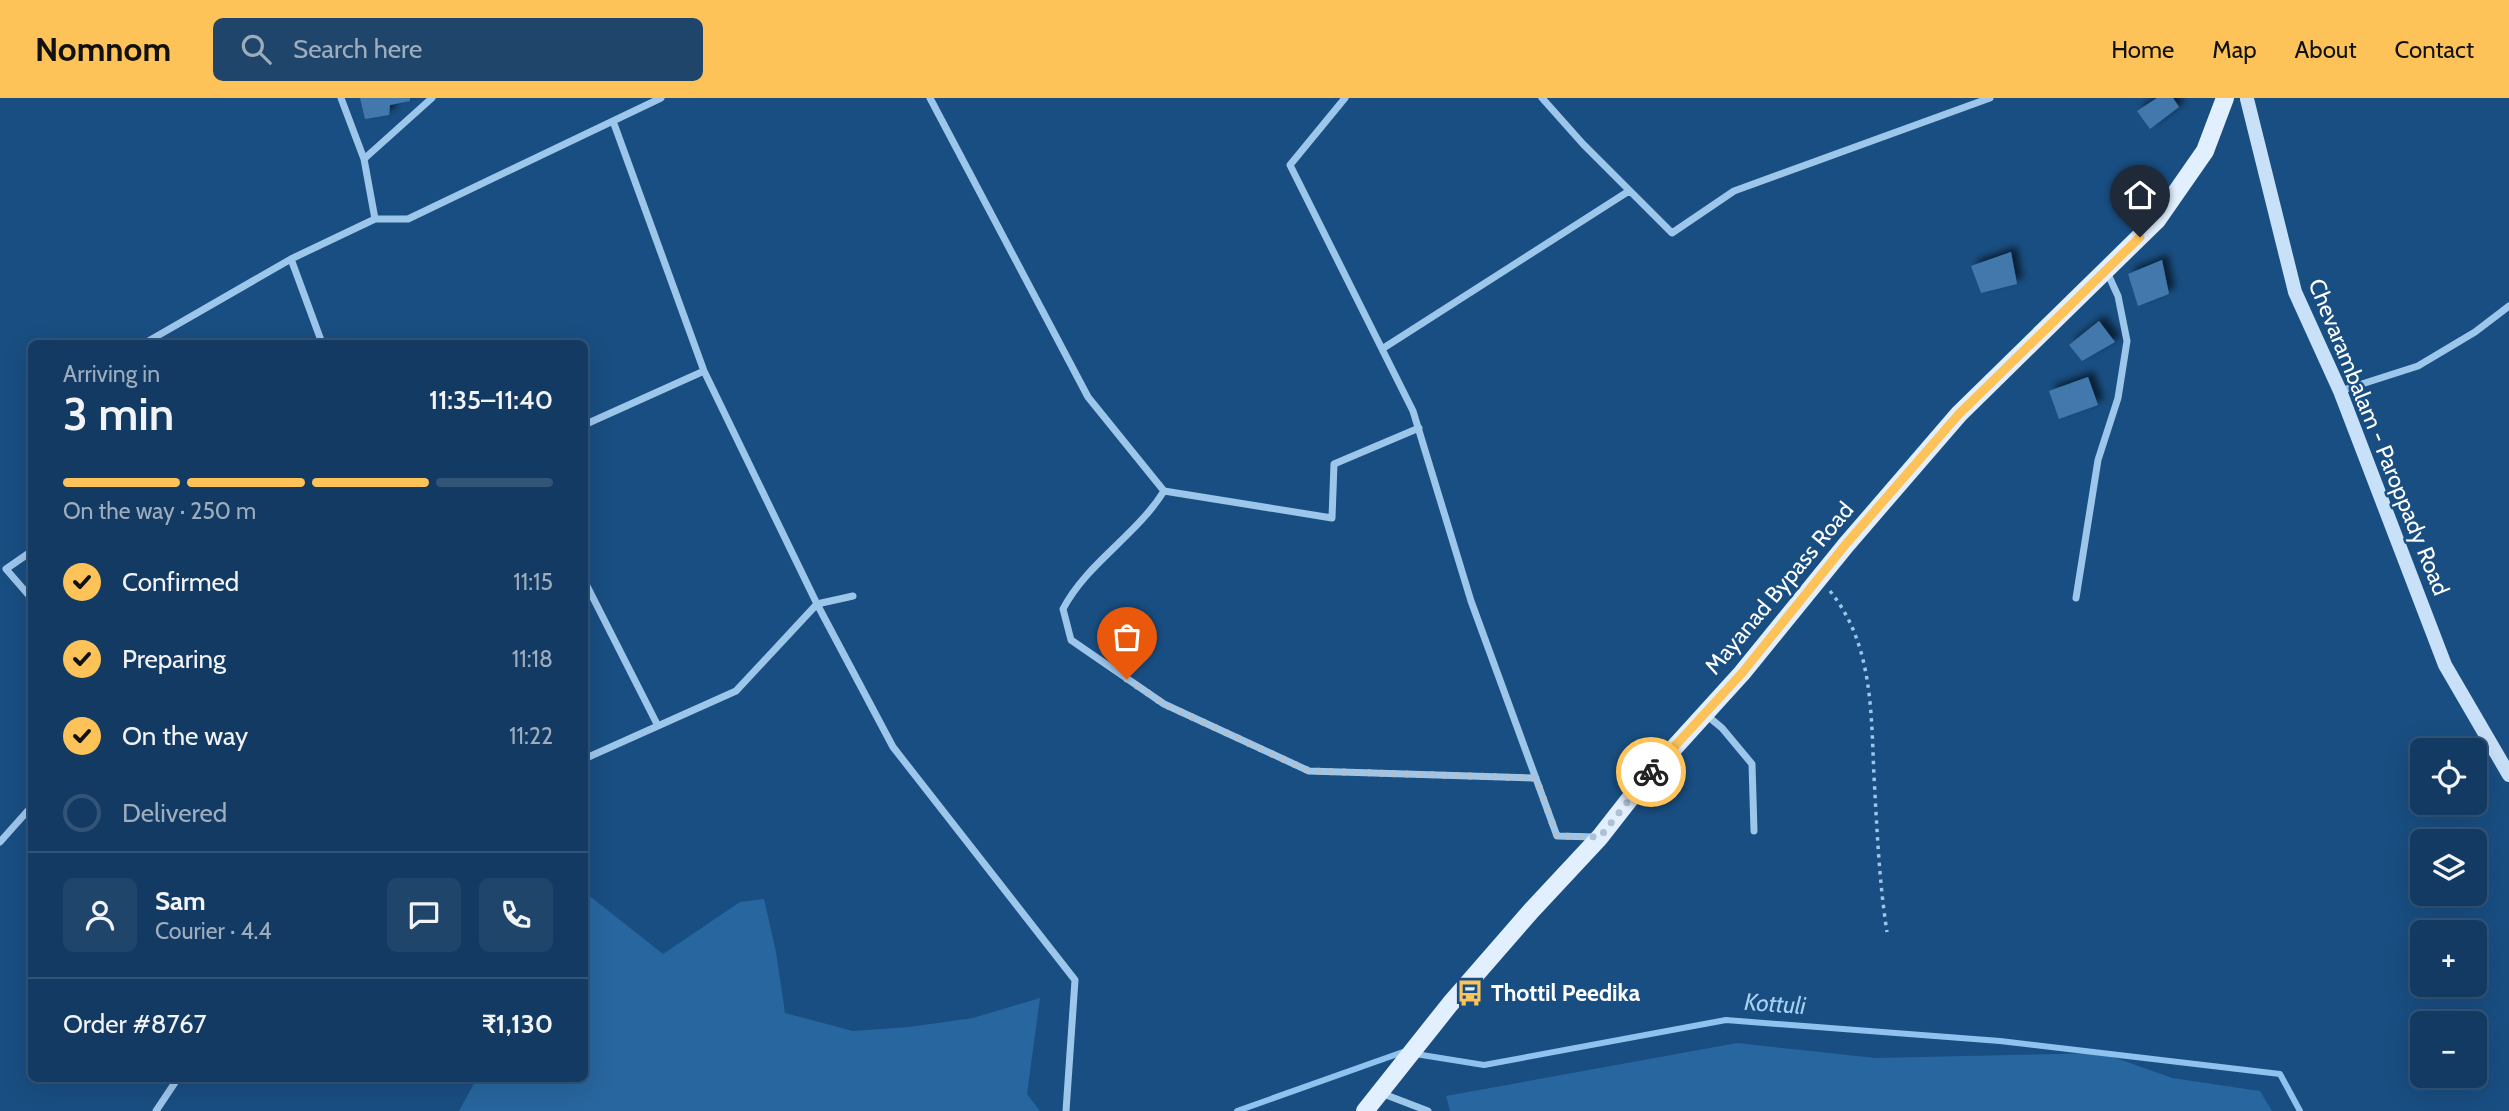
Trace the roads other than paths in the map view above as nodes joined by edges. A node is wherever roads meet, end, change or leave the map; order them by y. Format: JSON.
{"nodes":[{"id":1,"x":341,"y":98,"type":"edge"},
{"id":2,"x":432,"y":98,"type":"edge"},
{"id":3,"x":661,"y":98,"type":"edge"},
{"id":4,"x":930,"y":98,"type":"edge"},
{"id":5,"x":1345,"y":98,"type":"edge"},
{"id":6,"x":1542,"y":98,"type":"edge"},
{"id":7,"x":1990,"y":98,"type":"edge"},
{"id":8,"x":2225,"y":98,"type":"edge"},
{"id":9,"x":2247,"y":99,"type":"edge"},
{"id":10,"x":613,"y":121,"type":"junction"},
{"id":11,"x":364,"y":159,"type":"junction"},
{"id":12,"x":1629,"y":191,"type":"junction"},
{"id":13,"x":375,"y":219,"type":"junction"},
{"id":14,"x":291,"y":259,"type":"junction"},
{"id":15,"x":2106,"y":270,"type":"junction"},
{"id":16,"x":2509,"y":306,"type":"edge"},
{"id":17,"x":150,"y":340,"type":"edge"},
{"id":18,"x":321,"y":340,"type":"edge"},
{"id":19,"x":1382,"y":349,"type":"junction"},
{"id":20,"x":704,"y":371,"type":"junction"},
{"id":21,"x":2340,"y":391,"type":"junction"},
{"id":22,"x":588,"y":423,"type":"edge"},
{"id":23,"x":1419,"y":428,"type":"junction"},
{"id":24,"x":1164,"y":491,"type":"junction"},
{"id":25,"x":28,"y":554,"type":"edge"},
{"id":26,"x":588,"y":588,"type":"edge"},
{"id":27,"x":28,"y":594,"type":"edge"},
{"id":28,"x":853,"y":596,"type":"dead end"},
{"id":29,"x":2076,"y":598,"type":"dead end"},
{"id":30,"x":817,"y":604,"type":"junction"},
{"id":31,"x":1705,"y":714,"type":"junction"},
{"id":32,"x":657,"y":726,"type":"junction"},
{"id":33,"x":588,"y":757,"type":"edge"},
{"id":34,"x":2509,"y":775,"type":"edge"},
{"id":35,"x":1536,"y":778,"type":"junction"},
{"id":36,"x":28,"y":810,"type":"edge"},
{"id":37,"x":1754,"y":831,"type":"dead end"},
{"id":38,"x":1600,"y":837,"type":"junction"},
{"id":39,"x":0,"y":842,"type":"edge"},
{"id":40,"x":175,"y":1082,"type":"edge"},
{"id":41,"x":1382,"y":1090,"type":"junction"},
{"id":42,"x":156,"y":1111,"type":"edge"},
{"id":43,"x":1066,"y":1111,"type":"edge"},
{"id":44,"x":1365,"y":1111,"type":"edge"},
{"id":45,"x":1428,"y":1111,"type":"edge"}],
"edges":[{"from":1,"to":11,"type":"street"},
{"from":2,"to":11,"type":"street"},
{"from":3,"to":10,"type":"street"},
{"from":4,"to":24,"type":"street"},
{"from":5,"to":19,"type":"street"},
{"from":6,"to":12,"type":"street"},
{"from":7,"to":12,"type":"street"},
{"from":8,"to":15,"type":"main road","name":"Mayanad Bypass Road"},
{"from":9,"to":21,"type":"main road","name":"Chevarambalam - Paroppady Road"},
{"from":10,"to":13,"type":"street"},
{"from":10,"to":20,"type":"street"},
{"from":11,"to":13,"type":"street"},
{"from":12,"to":19,"type":"street"},
{"from":13,"to":14,"type":"street"},
{"from":14,"to":17,"type":"street"},
{"from":14,"to":18,"type":"street"},
{"from":15,"to":29,"type":"street"},
{"from":15,"to":31,"type":"main road","name":"Mayanad Bypass Road"},
{"from":16,"to":21,"type":"street"},
{"from":19,"to":23,"type":"street"},
{"from":20,"to":22,"type":"street"},
{"from":20,"to":30,"type":"street"},
{"from":21,"to":34,"type":"main road","name":"Chevarambalam - Paroppady Road"},
{"from":23,"to":24,"type":"street"},
{"from":23,"to":35,"type":"street"},
{"from":24,"to":35,"type":"street"},
{"from":25,"to":27,"type":"street"},
{"from":26,"to":32,"type":"street"},
{"from":28,"to":30,"type":"street"},
{"from":30,"to":32,"type":"street"},
{"from":30,"to":43,"type":"street"},
{"from":31,"to":37,"type":"street"},
{"from":31,"to":38,"type":"main road","name":"Mayanad Bypass Road"},
{"from":32,"to":33,"type":"street"},
{"from":35,"to":38,"type":"street"},
{"from":36,"to":39,"type":"street"},
{"from":38,"to":41,"type":"main road","name":"Mayanad Bypass Road"},
{"from":40,"to":42,"type":"street"},
{"from":41,"to":44,"type":"main road","name":"Mayanad Bypass Road"},
{"from":41,"to":45,"type":"street"}]}
